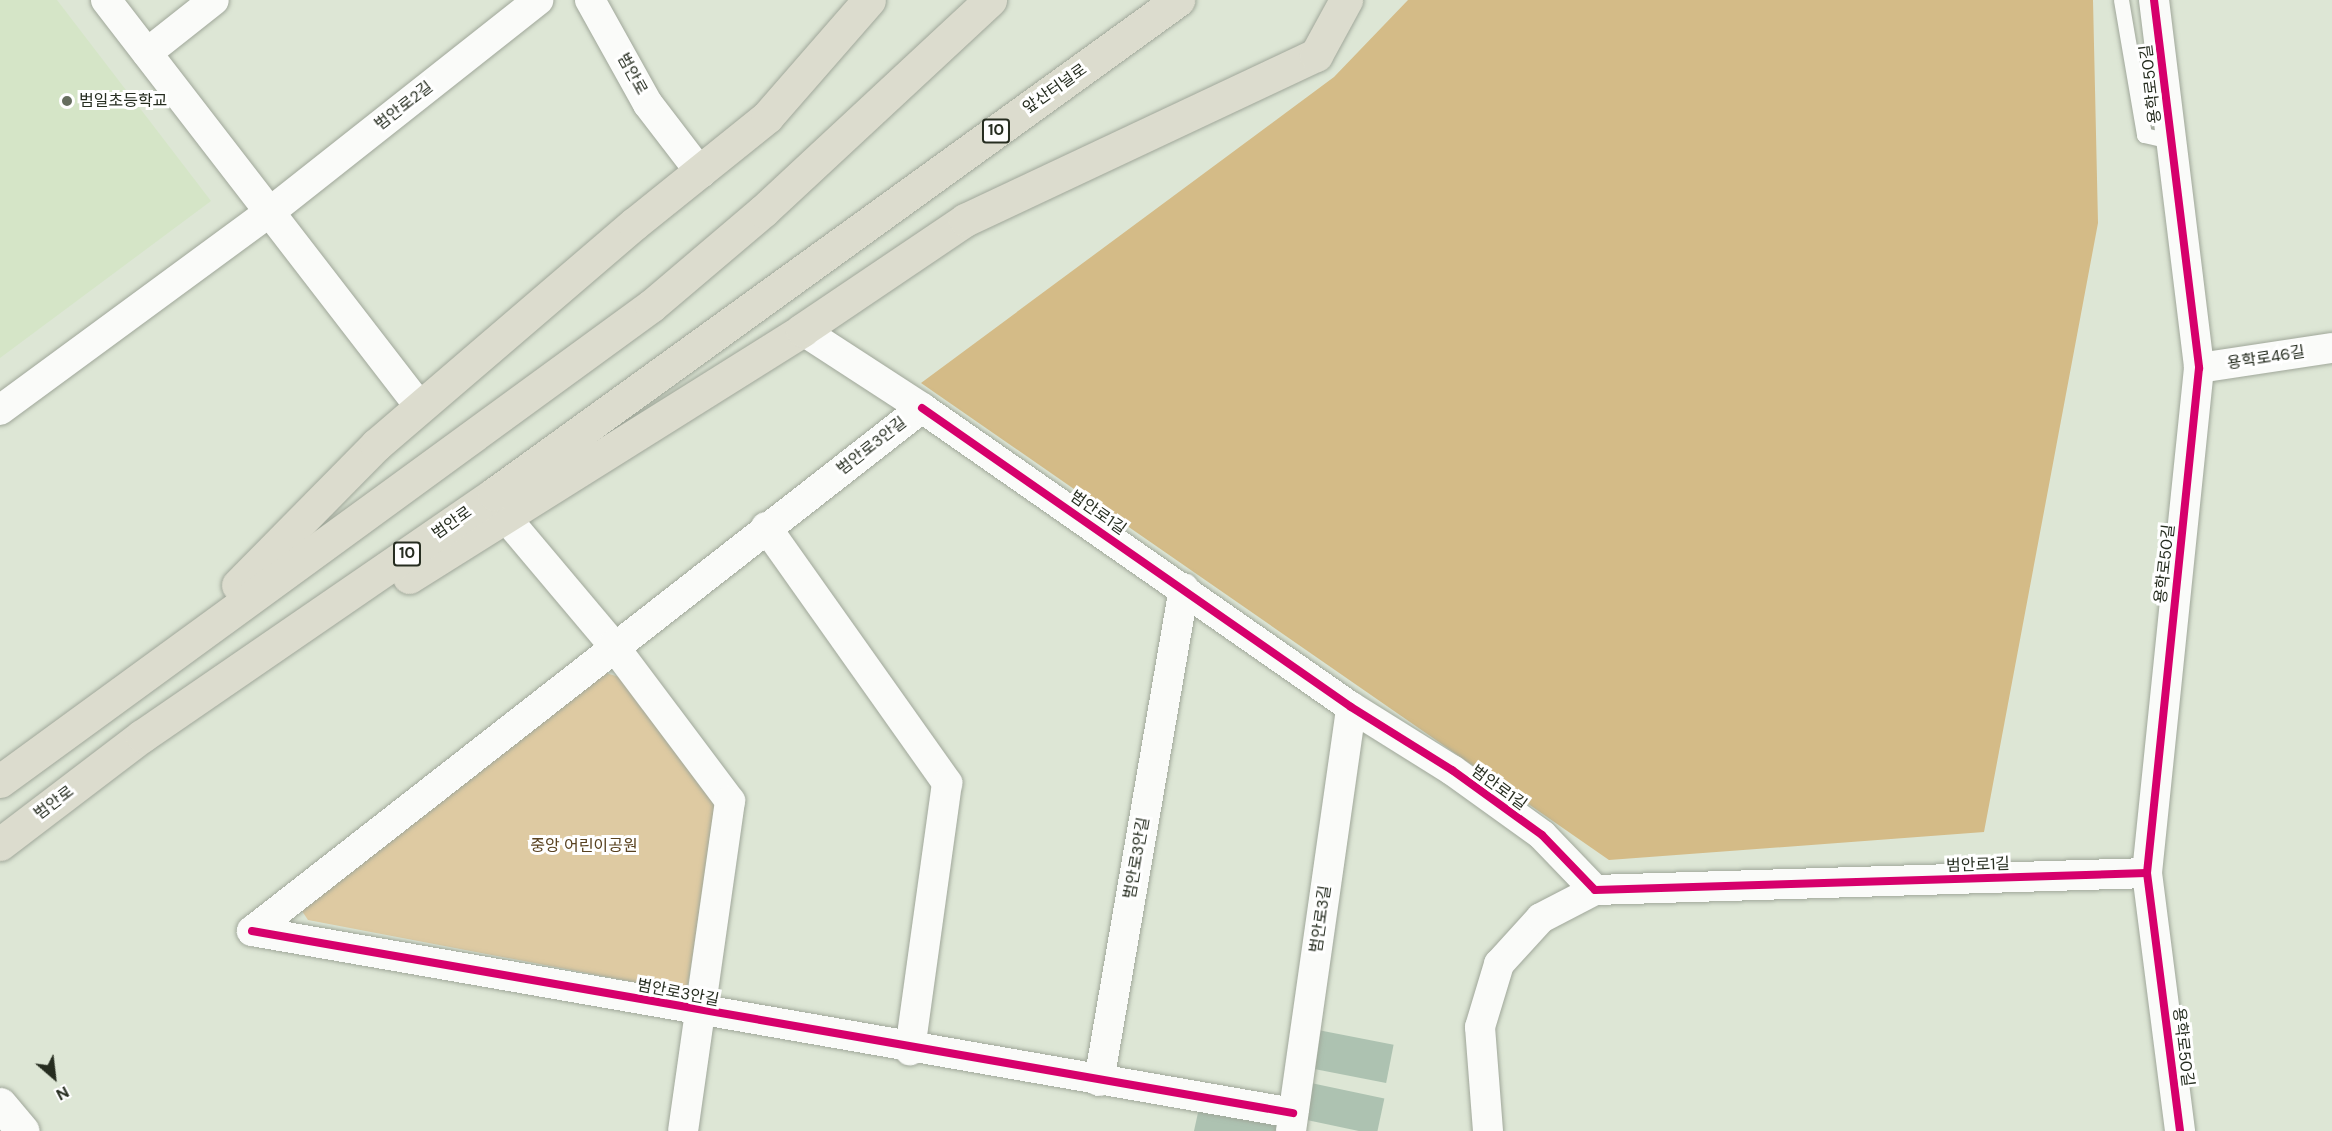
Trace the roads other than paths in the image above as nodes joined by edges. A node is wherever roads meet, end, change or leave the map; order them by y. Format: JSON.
{"nodes":[{"id":1,"x":106,"y":0,"type":"edge"},
{"id":2,"x":214,"y":0,"type":"edge"},
{"id":3,"x":538,"y":0,"type":"edge"},
{"id":4,"x":590,"y":0,"type":"edge"},
{"id":5,"x":869,"y":0,"type":"edge"},
{"id":6,"x":990,"y":0,"type":"edge"},
{"id":7,"x":1178,"y":0,"type":"edge"},
{"id":8,"x":1346,"y":0,"type":"edge"},
{"id":9,"x":2121,"y":0,"type":"edge"},
{"id":10,"x":2154,"y":0,"type":"edge"},
{"id":11,"x":147,"y":52,"type":"junction"},
{"id":12,"x":2171,"y":141,"type":"junction"},
{"id":13,"x":701,"y":173,"type":"junction"},
{"id":14,"x":270,"y":213,"type":"junction"},
{"id":15,"x":812,"y":260,"type":"joint"},
{"id":16,"x":802,"y":330,"type":"junction"},
{"id":17,"x":2332,"y":348,"type":"edge"},
{"id":18,"x":2199,"y":368,"type":"junction"},
{"id":19,"x":420,"y":407,"type":"junction"},
{"id":20,"x":922,"y":408,"type":"junction"},
{"id":21,"x":0,"y":410,"type":"edge"},
{"id":22,"x":507,"y":519,"type":"junction"},
{"id":23,"x":766,"y":527,"type":"junction"},
{"id":24,"x":1184,"y":588,"type":"junction"},
{"id":25,"x":613,"y":645,"type":"junction"},
{"id":26,"x":166,"y":657,"type":"junction"},
{"id":27,"x":1351,"y":707,"type":"junction"},
{"id":28,"x":142,"y":736,"type":"junction"},
{"id":29,"x":0,"y":781,"type":"edge"},
{"id":30,"x":0,"y":844,"type":"edge"},
{"id":31,"x":2147,"y":873,"type":"junction"},
{"id":32,"x":1595,"y":890,"type":"junction"},
{"id":33,"x":700,"y":1011,"type":"junction"},
{"id":34,"x":910,"y":1050,"type":"junction"},
{"id":35,"x":1099,"y":1081,"type":"junction"},
{"id":36,"x":0,"y":1104,"type":"edge"},
{"id":37,"x":1292,"y":1122,"type":"edge"},
{"id":38,"x":22,"y":1131,"type":"edge"},
{"id":39,"x":683,"y":1131,"type":"edge"},
{"id":40,"x":1488,"y":1131,"type":"edge"},
{"id":41,"x":2180,"y":1131,"type":"edge"}],
"edges":[{"from":1,"to":11,"type":"street"},
{"from":2,"to":11,"type":"street"},
{"from":3,"to":14,"type":"street","name":"범안로2길"},
{"from":4,"to":13,"type":"street","name":"범안로"},
{"from":5,"to":13,"type":"highway"},
{"from":6,"to":26,"type":"highway"},
{"from":7,"to":15,"type":"highway","name":"앞산터널로","number":"10"},
{"from":8,"to":16,"type":"highway"},
{"from":9,"to":12,"type":"lane"},
{"from":10,"to":12,"type":"street","name":"용학로50길"},
{"from":11,"to":14,"type":"street"},
{"from":12,"to":18,"type":"street","name":"용학로50길"},
{"from":13,"to":19,"type":"highway"},
{"from":14,"to":19,"type":"street"},
{"from":14,"to":21,"type":"street","name":"범안로2길"},
{"from":15,"to":28,"type":"highway","name":"범안로","number":"10"},
{"from":16,"to":20,"type":"street","name":"범안로3안길"},
{"from":16,"to":22,"type":"highway"},
{"from":17,"to":18,"type":"street","name":"용학로46길"},
{"from":18,"to":31,"type":"street","name":"용학로50길"},
{"from":19,"to":26,"type":"highway"},
{"from":20,"to":23,"type":"street","name":"범안로3안길"},
{"from":20,"to":24,"type":"street","name":"범안로1길"},
{"from":22,"to":25,"type":"street"},
{"from":22,"to":28,"type":"highway"},
{"from":23,"to":25,"type":"street","name":"범안로3안길"},
{"from":23,"to":34,"type":"street"},
{"from":24,"to":27,"type":"street","name":"범안로1길"},
{"from":24,"to":35,"type":"street","name":"범안로3안길"},
{"from":25,"to":33,"type":"street","name":"범안로3안길"},
{"from":25,"to":33,"type":"street","name":"범안로3안길"},
{"from":26,"to":29,"type":"highway"},
{"from":27,"to":32,"type":"street","name":"범안로1길"},
{"from":27,"to":37,"type":"street","name":"범안로3길"},
{"from":28,"to":30,"type":"highway","name":"범안로","number":"10"},
{"from":31,"to":32,"type":"street","name":"범안로1길"},
{"from":31,"to":41,"type":"street","name":"용학로50길"},
{"from":32,"to":40,"type":"street"},
{"from":33,"to":34,"type":"street","name":"범안로3안길"},
{"from":33,"to":39,"type":"street","name":"범안로3안길"},
{"from":34,"to":35,"type":"street","name":"범안로3안길"},
{"from":35,"to":37,"type":"street"},
{"from":36,"to":38,"type":"street"}]}
